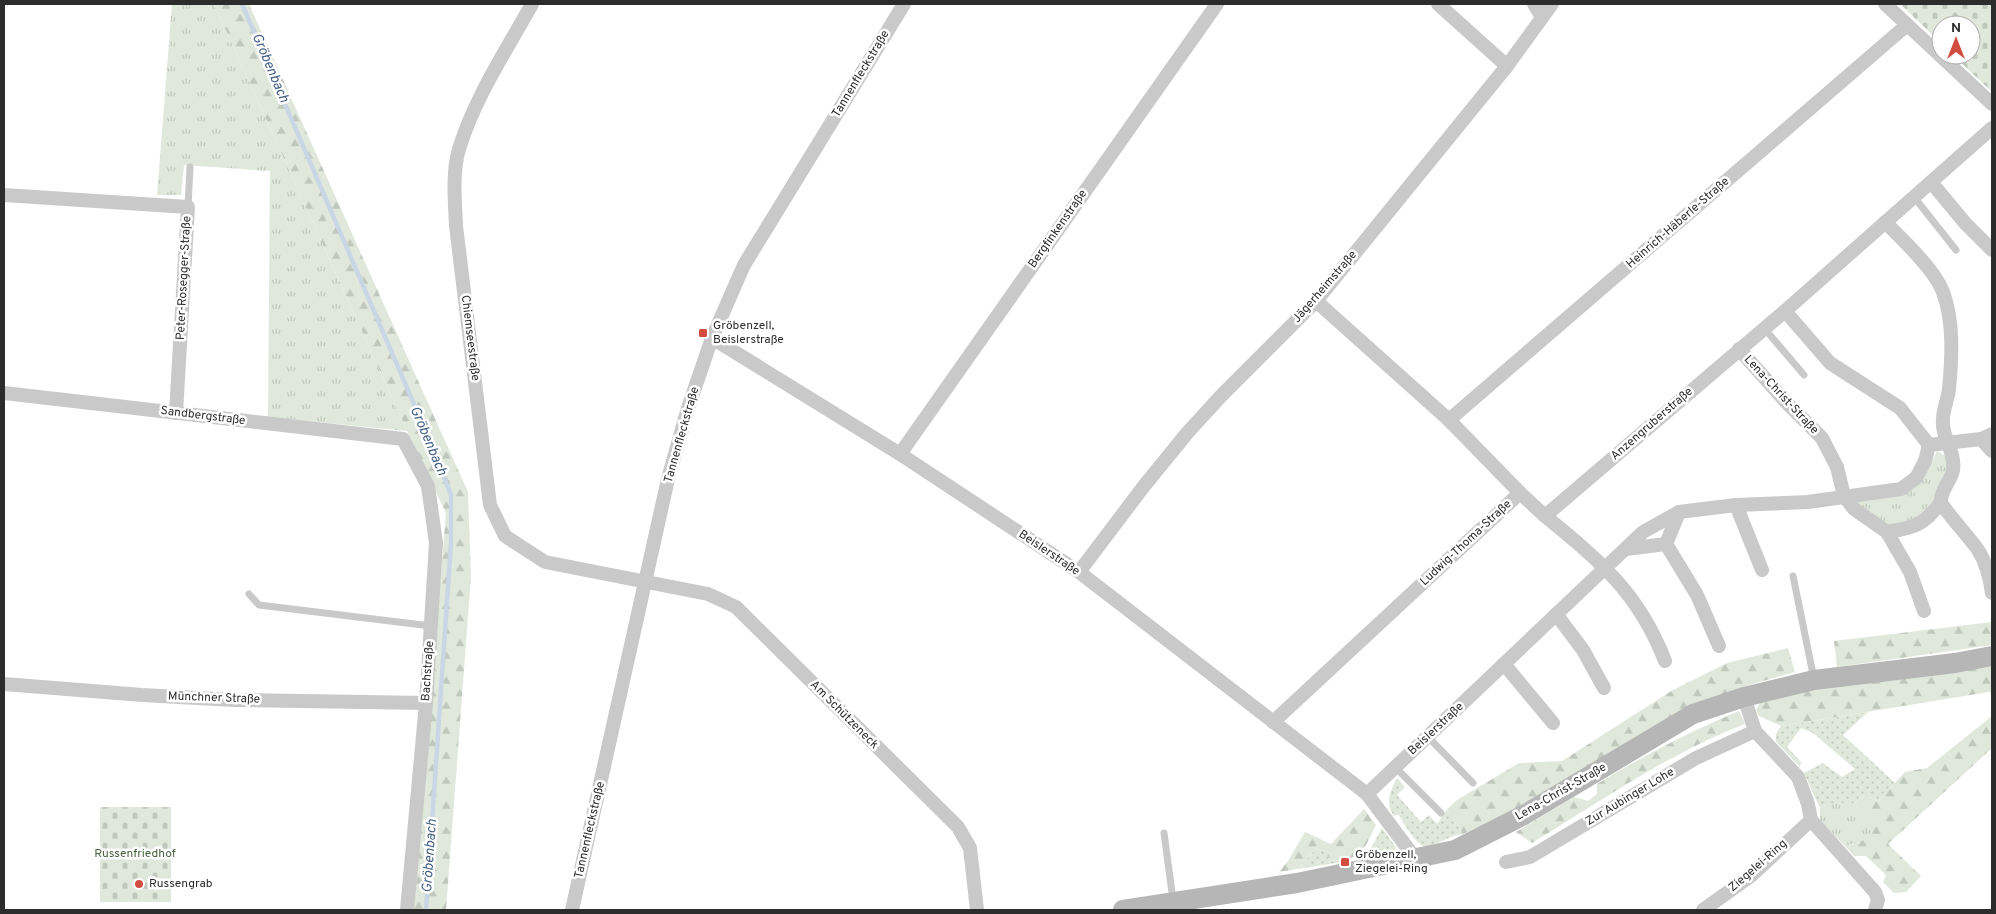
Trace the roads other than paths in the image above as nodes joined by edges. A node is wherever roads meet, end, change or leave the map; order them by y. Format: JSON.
{"nodes":[{"id":1,"x":532,"y":4,"type":"edge"},
{"id":2,"x":904,"y":4,"type":"edge"},
{"id":3,"x":1217,"y":4,"type":"edge"},
{"id":4,"x":1438,"y":4,"type":"edge"},
{"id":5,"x":1534,"y":4,"type":"edge"},
{"id":6,"x":1552,"y":4,"type":"edge"},
{"id":7,"x":1885,"y":4,"type":"edge"},
{"id":8,"x":1542,"y":17,"type":"junction"},
{"id":9,"x":1907,"y":25,"type":"junction"},
{"id":10,"x":1508,"y":66,"type":"junction"},
{"id":11,"x":1992,"y":104,"type":"edge"},
{"id":12,"x":1992,"y":128,"type":"edge"},
{"id":13,"x":190,"y":167,"type":"dead end"},
{"id":14,"x":1931,"y":182,"type":"junction"},
{"id":15,"x":4,"y":195,"type":"edge"},
{"id":16,"x":1914,"y":197,"type":"junction"},
{"id":17,"x":188,"y":207,"type":"junction"},
{"id":18,"x":1886,"y":222,"type":"junction"},
{"id":19,"x":1956,"y":250,"type":"dead end"},
{"id":20,"x":1992,"y":250,"type":"edge"},
{"id":21,"x":1316,"y":301,"type":"junction"},
{"id":22,"x":1784,"y":310,"type":"junction"},
{"id":23,"x":1764,"y":328,"type":"junction"},
{"id":24,"x":712,"y":338,"type":"junction"},
{"id":25,"x":1739,"y":350,"type":"junction"},
{"id":26,"x":1804,"y":375,"type":"dead end"},
{"id":27,"x":4,"y":393,"type":"edge"},
{"id":28,"x":176,"y":413,"type":"junction"},
{"id":29,"x":1449,"y":420,"type":"junction"},
{"id":30,"x":1987,"y":437,"type":"edge"},
{"id":31,"x":403,"y":438,"type":"joint"},
{"id":32,"x":1949,"y":443,"type":"junction"},
{"id":33,"x":1929,"y":445,"type":"junction"},
{"id":34,"x":1992,"y":451,"type":"edge"},
{"id":35,"x":900,"y":454,"type":"junction"},
{"id":36,"x":1520,"y":493,"type":"junction"},
{"id":37,"x":1844,"y":496,"type":"junction"},
{"id":38,"x":1941,"y":502,"type":"junction"},
{"id":39,"x":1736,"y":505,"type":"junction"},
{"id":40,"x":1679,"y":512,"type":"junction"},
{"id":41,"x":1545,"y":516,"type":"junction"},
{"id":42,"x":1887,"y":532,"type":"junction"},
{"id":43,"x":1666,"y":544,"type":"junction"},
{"id":44,"x":1626,"y":549,"type":"junction"},
{"id":45,"x":1606,"y":568,"type":"junction"},
{"id":46,"x":1762,"y":570,"type":"dead end"},
{"id":47,"x":1079,"y":572,"type":"junction"},
{"id":48,"x":1793,"y":576,"type":"dead end"},
{"id":49,"x":645,"y":580,"type":"junction"},
{"id":50,"x":1992,"y":592,"type":"edge"},
{"id":51,"x":249,"y":594,"type":"dead end"},
{"id":52,"x":1924,"y":611,"type":"dead end"},
{"id":53,"x":1556,"y":614,"type":"junction"},
{"id":54,"x":431,"y":626,"type":"junction"},
{"id":55,"x":1719,"y":646,"type":"dead end"},
{"id":56,"x":1992,"y":656,"type":"edge"},
{"id":57,"x":1664,"y":661,"type":"dead end"},
{"id":58,"x":1504,"y":664,"type":"junction"},
{"id":59,"x":1814,"y":680,"type":"junction"},
{"id":60,"x":4,"y":684,"type":"edge"},
{"id":61,"x":1604,"y":688,"type":"dead end"},
{"id":62,"x":1744,"y":697,"type":"junction"},
{"id":63,"x":426,"y":703,"type":"junction"},
{"id":64,"x":1273,"y":722,"type":"junction"},
{"id":65,"x":1553,"y":722,"type":"dead end"},
{"id":66,"x":1755,"y":731,"type":"junction"},
{"id":67,"x":1428,"y":736,"type":"junction"},
{"id":68,"x":1396,"y":767,"type":"junction"},
{"id":69,"x":1472,"y":783,"type":"dead end"},
{"id":70,"x":1367,"y":794,"type":"junction"},
{"id":71,"x":1441,"y":813,"type":"dead end"},
{"id":72,"x":1811,"y":820,"type":"junction"},
{"id":73,"x":1164,"y":834,"type":"dead end"},
{"id":74,"x":1415,"y":858,"type":"junction"},
{"id":75,"x":1506,"y":862,"type":"dead end"},
{"id":76,"x":1174,"y":902,"type":"junction"},
{"id":77,"x":407,"y":910,"type":"edge"},
{"id":78,"x":572,"y":910,"type":"edge"},
{"id":79,"x":977,"y":910,"type":"edge"},
{"id":80,"x":1123,"y":910,"type":"edge"},
{"id":81,"x":1703,"y":910,"type":"edge"},
{"id":82,"x":1875,"y":910,"type":"edge"}],
"edges":[{"from":1,"to":49,"type":"street","name":"Chiemseestraße"},
{"from":2,"to":24,"type":"street","name":"Tannenfleckstraße"},
{"from":3,"to":35,"type":"street","name":"Bergfinkenstraße"},
{"from":4,"to":10,"type":"street"},
{"from":5,"to":8,"type":"street"},
{"from":6,"to":8,"type":"street","name":"Jägerheimstraße"},
{"from":7,"to":9,"type":"street"},
{"from":8,"to":10,"type":"street","name":"Jägerheimstraße"},
{"from":9,"to":11,"type":"street"},
{"from":9,"to":29,"type":"street","name":"Heinrich-Häberle-Straße"},
{"from":10,"to":21,"type":"street","name":"Jägerheimstraße"},
{"from":12,"to":14,"type":"street","name":"Anzengruberstraße"},
{"from":13,"to":17,"type":"lane"},
{"from":14,"to":16,"type":"street","name":"Anzengruberstraße"},
{"from":14,"to":20,"type":"street"},
{"from":15,"to":17,"type":"street","name":"Peter-Rosegger-Straße"},
{"from":16,"to":18,"type":"street","name":"Anzengruberstraße"},
{"from":16,"to":19,"type":"lane"},
{"from":17,"to":28,"type":"street","name":"Peter-Rosegger-Straße"},
{"from":18,"to":22,"type":"street","name":"Anzengruberstraße"},
{"from":18,"to":32,"type":"street"},
{"from":21,"to":29,"type":"street","name":"Ludwig-Thoma-Straße"},
{"from":21,"to":47,"type":"street","name":"Jägerheimstraße"},
{"from":22,"to":23,"type":"street","name":"Anzengruberstraße"},
{"from":22,"to":33,"type":"street"},
{"from":23,"to":25,"type":"street","name":"Anzengruberstraße"},
{"from":23,"to":26,"type":"lane"},
{"from":24,"to":35,"type":"street","name":"Beislerstraße"},
{"from":24,"to":49,"type":"street","name":"Tannenfleckstraße"},
{"from":25,"to":37,"type":"street","name":"Lena-Christ-Straße"},
{"from":25,"to":41,"type":"street","name":"Anzengruberstraße"},
{"from":27,"to":28,"type":"street","name":"Sandbergstraße"},
{"from":28,"to":31,"type":"street","name":"Sandbergstraße"},
{"from":29,"to":36,"type":"street","name":"Ludwig-Thoma-Straße"},
{"from":30,"to":32,"type":"street"},
{"from":30,"to":34,"type":"street"},
{"from":31,"to":54,"type":"street","name":"Bachstraße"},
{"from":32,"to":33,"type":"street"},
{"from":32,"to":38,"type":"street"},
{"from":33,"to":37,"type":"street"},
{"from":35,"to":47,"type":"street","name":"Beislerstraße"},
{"from":36,"to":41,"type":"street"},
{"from":36,"to":64,"type":"street","name":"Ludwig-Thoma-Straße"},
{"from":37,"to":39,"type":"street"},
{"from":37,"to":42,"type":"street"},
{"from":38,"to":42,"type":"street"},
{"from":38,"to":50,"type":"street"},
{"from":39,"to":40,"type":"street"},
{"from":39,"to":46,"type":"street"},
{"from":40,"to":43,"type":"street"},
{"from":40,"to":44,"type":"street"},
{"from":41,"to":45,"type":"street"},
{"from":42,"to":52,"type":"street"},
{"from":43,"to":44,"type":"street"},
{"from":43,"to":55,"type":"street"},
{"from":44,"to":45,"type":"street"},
{"from":45,"to":53,"type":"street","name":"Beislerstraße"},
{"from":45,"to":57,"type":"street"},
{"from":47,"to":64,"type":"street","name":"Beislerstraße"},
{"from":48,"to":59,"type":"lane"},
{"from":49,"to":78,"type":"street","name":"Tannenfleckstraße"},
{"from":49,"to":79,"type":"street","name":"Am Schützeneck"},
{"from":51,"to":54,"type":"lane"},
{"from":53,"to":58,"type":"street","name":"Beislerstraße"},
{"from":53,"to":61,"type":"street"},
{"from":54,"to":63,"type":"street","name":"Bachstraße"},
{"from":56,"to":59,"type":"street","name":"Lena-Christ-Straße"},
{"from":58,"to":65,"type":"street"},
{"from":58,"to":67,"type":"street","name":"Beislerstraße"},
{"from":59,"to":62,"type":"street","name":"Lena-Christ-Straße"},
{"from":60,"to":63,"type":"street","name":"Münchner Straße"},
{"from":62,"to":66,"type":"street"},
{"from":62,"to":74,"type":"street","name":"Lena-Christ-Straße"},
{"from":63,"to":77,"type":"street","name":"Bachstraße"},
{"from":64,"to":70,"type":"street","name":"Beislerstraße"},
{"from":66,"to":72,"type":"street"},
{"from":66,"to":75,"type":"street","name":"Zur Aubinger Lohe"},
{"from":67,"to":68,"type":"street","name":"Beislerstraße"},
{"from":67,"to":69,"type":"lane"},
{"from":68,"to":70,"type":"street","name":"Beislerstraße"},
{"from":68,"to":71,"type":"lane"},
{"from":70,"to":74,"type":"street","name":"Beislerstraße"},
{"from":72,"to":81,"type":"street","name":"Ziegelei-Ring"},
{"from":72,"to":82,"type":"street"},
{"from":73,"to":76,"type":"lane"},
{"from":74,"to":76,"type":"street","name":"Lena-Christ-Straße"},
{"from":76,"to":80,"type":"street","name":"Lena-Christ-Straße"}]}
